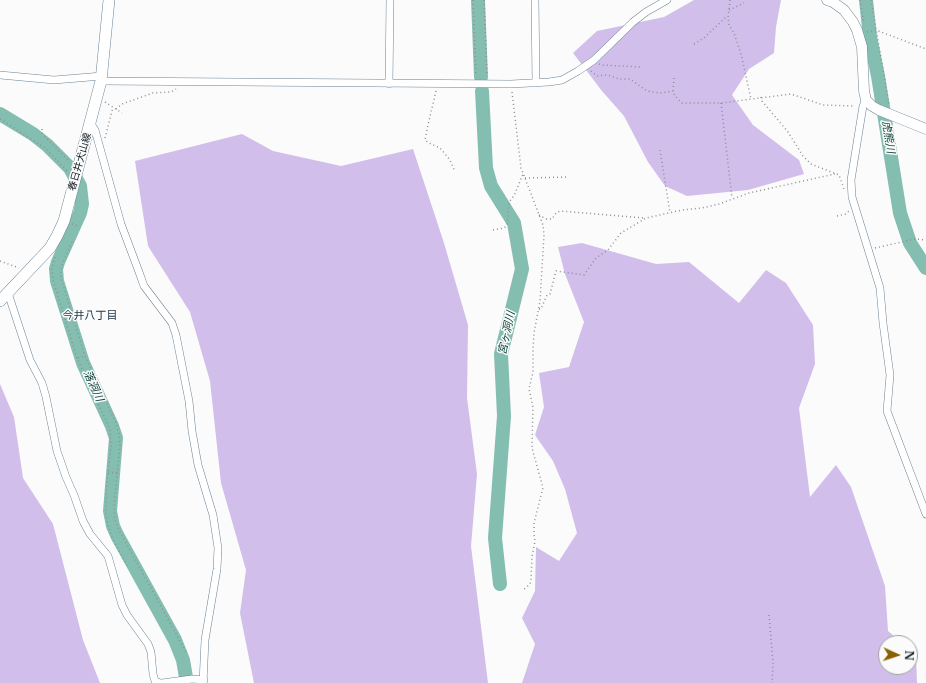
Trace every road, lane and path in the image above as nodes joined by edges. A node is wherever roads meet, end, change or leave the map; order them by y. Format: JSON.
{"nodes":[{"id":1,"x":109,"y":0,"type":"edge"},
{"id":2,"x":390,"y":0,"type":"edge"},
{"id":3,"x":474,"y":0,"type":"edge"},
{"id":4,"x":484,"y":0,"type":"edge"},
{"id":5,"x":535,"y":0,"type":"edge"},
{"id":6,"x":667,"y":0,"type":"edge"},
{"id":7,"x":730,"y":0,"type":"edge"},
{"id":8,"x":827,"y":0,"type":"edge"},
{"id":9,"x":860,"y":0,"type":"edge"},
{"id":10,"x":871,"y":0,"type":"edge"},
{"id":11,"x":744,"y":3,"type":"dead end"},
{"id":12,"x":728,"y":10,"type":"junction"},
{"id":13,"x":728,"y":15,"type":"junction"},
{"id":14,"x":865,"y":26,"type":"dead end"},
{"id":15,"x":876,"y":30,"type":"junction"},
{"id":16,"x":866,"y":32,"type":"dead end"},
{"id":17,"x":694,"y":44,"type":"dead end"},
{"id":18,"x":926,"y":48,"type":"edge"},
{"id":19,"x":594,"y":60,"type":"junction"},
{"id":20,"x":585,"y":66,"type":"junction"},
{"id":21,"x":641,"y":67,"type":"dead end"},
{"id":22,"x":0,"y":75,"type":"edge"},
{"id":23,"x":674,"y":78,"type":"dead end"},
{"id":24,"x":102,"y":79,"type":"junction"},
{"id":25,"x":180,"y":82,"type":"junction"},
{"id":26,"x":536,"y":83,"type":"junction"},
{"id":27,"x":389,"y":84,"type":"junction"},
{"id":28,"x":438,"y":84,"type":"junction"},
{"id":29,"x":476,"y":84,"type":"junction"},
{"id":30,"x":488,"y":84,"type":"junction"},
{"id":31,"x":511,"y":84,"type":"junction"},
{"id":32,"x":673,"y":91,"type":"junction"},
{"id":33,"x":761,"y":97,"type":"junction"},
{"id":34,"x":98,"y":98,"type":"junction"},
{"id":35,"x":751,"y":99,"type":"junction"},
{"id":36,"x":721,"y":103,"type":"junction"},
{"id":37,"x":864,"y":103,"type":"junction"},
{"id":38,"x":115,"y":108,"type":"junction"},
{"id":39,"x":122,"y":113,"type":"dead end"},
{"id":40,"x":891,"y":115,"type":"junction"},
{"id":41,"x":0,"y":120,"type":"edge"},
{"id":42,"x":91,"y":124,"type":"junction"},
{"id":43,"x":42,"y":129,"type":"dead end"},
{"id":44,"x":926,"y":130,"type":"edge"},
{"id":45,"x":660,"y":150,"type":"dead end"},
{"id":46,"x":102,"y":151,"type":"junction"},
{"id":47,"x":455,"y":172,"type":"dead end"},
{"id":48,"x":77,"y":174,"type":"junction"},
{"id":49,"x":523,"y":174,"type":"junction"},
{"id":50,"x":835,"y":174,"type":"junction"},
{"id":51,"x":569,"y":177,"type":"dead end"},
{"id":52,"x":525,"y":178,"type":"junction"},
{"id":53,"x":852,"y":197,"type":"junction"},
{"id":54,"x":732,"y":198,"type":"junction"},
{"id":55,"x":670,"y":212,"type":"junction"},
{"id":56,"x":539,"y":215,"type":"junction"},
{"id":57,"x":837,"y":216,"type":"dead end"},
{"id":58,"x":646,"y":218,"type":"junction"},
{"id":59,"x":70,"y":224,"type":"dead end"},
{"id":60,"x":78,"y":226,"type":"dead end"},
{"id":61,"x":493,"y":230,"type":"dead end"},
{"id":62,"x":926,"y":240,"type":"edge"},
{"id":63,"x":72,"y":242,"type":"dead end"},
{"id":64,"x":868,"y":250,"type":"junction"},
{"id":65,"x":57,"y":253,"type":"dead end"},
{"id":66,"x":0,"y":261,"type":"edge"},
{"id":67,"x":27,"y":273,"type":"junction"},
{"id":68,"x":4,"y":297,"type":"edge"},
{"id":69,"x":539,"y":309,"type":"junction"},
{"id":70,"x":85,"y":356,"type":"junction"},
{"id":71,"x":77,"y":358,"type":"junction"},
{"id":72,"x":109,"y":472,"type":"junction"},
{"id":73,"x":117,"y":473,"type":"junction"},
{"id":74,"x":926,"y":514,"type":"edge"},
{"id":75,"x":127,"y":565,"type":"dead end"},
{"id":76,"x":522,"y":591,"type":"dead end"},
{"id":77,"x":769,"y":615,"type":"dead end"},
{"id":78,"x":186,"y":652,"type":"dead end"},
{"id":79,"x":204,"y":681,"type":"edge"},
{"id":80,"x":161,"y":683,"type":"edge"},
{"id":81,"x":772,"y":683,"type":"edge"}],
"edges":[{"from":1,"to":24,"type":"main road","name":"春日井犬山線"},
{"from":2,"to":27,"type":"street"},
{"from":3,"to":29,"type":"path"},
{"from":4,"to":30,"type":"path"},
{"from":5,"to":26,"type":"street"},
{"from":6,"to":19,"type":"street"},
{"from":7,"to":12,"type":"path"},
{"from":8,"to":37,"type":"main road"},
{"from":9,"to":14,"type":"path"},
{"from":10,"to":15,"type":"path"},
{"from":11,"to":12,"type":"path"},
{"from":12,"to":13,"type":"path"},
{"from":13,"to":17,"type":"path"},
{"from":13,"to":35,"type":"path"},
{"from":15,"to":16,"type":"path"},
{"from":15,"to":18,"type":"path"},
{"from":15,"to":40,"type":"path"},
{"from":19,"to":20,"type":"street"},
{"from":19,"to":21,"type":"path"},
{"from":20,"to":26,"type":"street"},
{"from":20,"to":32,"type":"path"},
{"from":22,"to":24,"type":"street"},
{"from":23,"to":32,"type":"path"},
{"from":24,"to":25,"type":"street"},
{"from":24,"to":34,"type":"main road","name":"春日井犬山線"},
{"from":25,"to":27,"type":"street"},
{"from":25,"to":38,"type":"path"},
{"from":26,"to":31,"type":"street"},
{"from":27,"to":28,"type":"street"},
{"from":28,"to":29,"type":"street"},
{"from":28,"to":47,"type":"path"},
{"from":29,"to":30,"type":"street"},
{"from":30,"to":31,"type":"street"},
{"from":31,"to":49,"type":"path"},
{"from":32,"to":36,"type":"path"},
{"from":33,"to":35,"type":"path"},
{"from":33,"to":37,"type":"path"},
{"from":33,"to":50,"type":"path"},
{"from":34,"to":38,"type":"path"},
{"from":34,"to":42,"type":"main road","name":"春日井犬山線"},
{"from":35,"to":36,"type":"path"},
{"from":36,"to":54,"type":"path"},
{"from":37,"to":40,"type":"main road"},
{"from":37,"to":53,"type":"street"},
{"from":38,"to":39,"type":"path"},
{"from":38,"to":46,"type":"path"},
{"from":40,"to":44,"type":"main road"},
{"from":41,"to":48,"type":"path"},
{"from":42,"to":46,"type":"street"},
{"from":42,"to":48,"type":"main road","name":"春日井犬山線"},
{"from":43,"to":48,"type":"path"},
{"from":45,"to":55,"type":"path"},
{"from":46,"to":79,"type":"street"},
{"from":48,"to":67,"type":"main road","name":"春日井犬山線"},
{"from":49,"to":52,"type":"path"},
{"from":49,"to":61,"type":"path"},
{"from":50,"to":53,"type":"path"},
{"from":50,"to":54,"type":"path"},
{"from":51,"to":52,"type":"path"},
{"from":52,"to":56,"type":"path"},
{"from":53,"to":57,"type":"path"},
{"from":53,"to":64,"type":"street"},
{"from":54,"to":55,"type":"path"},
{"from":55,"to":58,"type":"path"},
{"from":56,"to":58,"type":"path"},
{"from":56,"to":69,"type":"path"},
{"from":58,"to":69,"type":"path"},
{"from":59,"to":60,"type":"path"},
{"from":62,"to":64,"type":"path"},
{"from":63,"to":70,"type":"path"},
{"from":64,"to":74,"type":"street"},
{"from":65,"to":71,"type":"path"},
{"from":66,"to":67,"type":"path"},
{"from":67,"to":68,"type":"main road","name":"春日井犬山線"},
{"from":68,"to":80,"type":"street"},
{"from":69,"to":76,"type":"path"},
{"from":70,"to":71,"type":"path"},
{"from":70,"to":73,"type":"path"},
{"from":71,"to":72,"type":"path"},
{"from":72,"to":73,"type":"path"},
{"from":72,"to":75,"type":"path"},
{"from":73,"to":78,"type":"path"},
{"from":77,"to":81,"type":"path"},
{"from":79,"to":80,"type":"street"}]}
